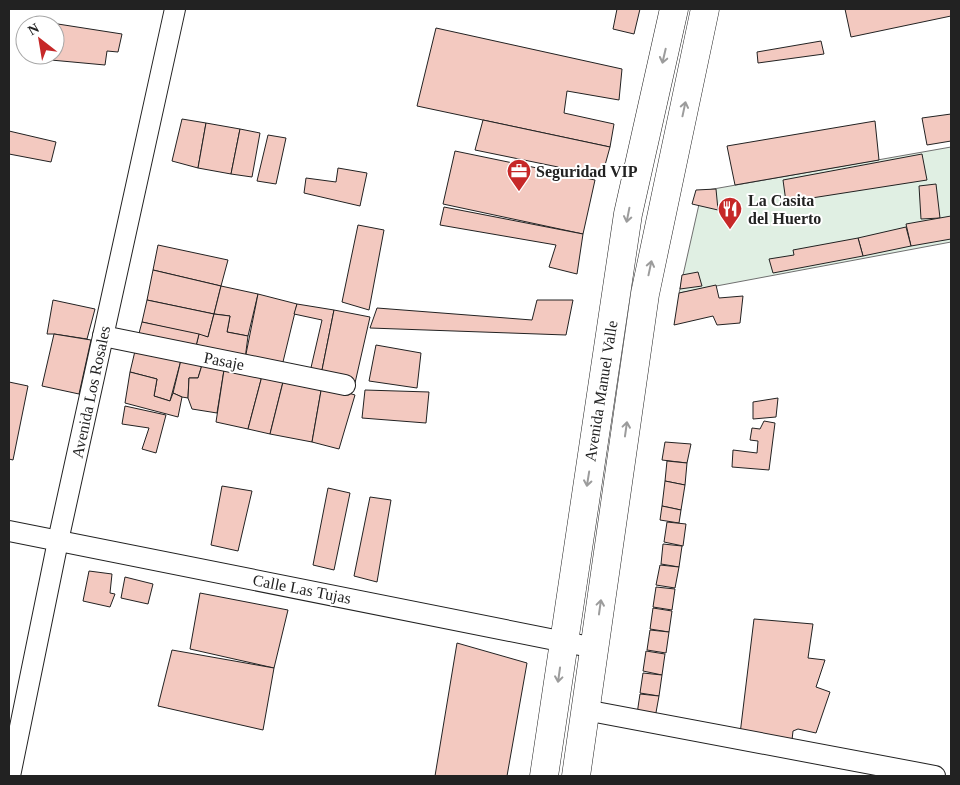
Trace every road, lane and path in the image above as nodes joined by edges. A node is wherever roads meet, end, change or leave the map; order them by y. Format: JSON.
{"nodes":[{"id":1,"x":175,"y":9,"type":"edge"},
{"id":2,"x":674,"y":9,"type":"edge"},
{"id":3,"x":705,"y":9,"type":"edge"},
{"id":4,"x":103,"y":336,"type":"junction"},
{"id":5,"x":345,"y":385,"type":"dead end"},
{"id":6,"x":9,"y":531,"type":"edge"},
{"id":7,"x":58,"y":540,"type":"junction"},
{"id":8,"x":564,"y":642,"type":"junction"},
{"id":9,"x":594,"y":648,"type":"junction"},
{"id":10,"x":585,"y":710,"type":"junction"},
{"id":11,"x":10,"y":776,"type":"edge"},
{"id":12,"x":544,"y":776,"type":"edge"},
{"id":13,"x":576,"y":776,"type":"edge"},
{"id":14,"x":935,"y":776,"type":"edge"}],
"edges":[{"from":1,"to":4,"type":"street","name":"Avenida Los Rosales"},
{"from":2,"to":8,"type":"main road","name":"Avenida Manuel Valle","one_way":true},
{"from":9,"to":3,"type":"main road","name":"Avenida Manuel Valle","one_way":true},
{"from":4,"to":5,"type":"street","name":"Pasaje"},
{"from":4,"to":7,"type":"street","name":"Avenida Los Rosales"},
{"from":6,"to":7,"type":"street","name":"Calle Las Tujas"},
{"from":7,"to":8,"type":"street","name":"Calle Las Tujas"},
{"from":7,"to":11,"type":"street","name":"Avenida Los Rosales"},
{"from":8,"to":9,"type":"street","name":"Calle Las Tujas"},
{"from":8,"to":12,"type":"main road","name":"Avenida Manuel Valle","one_way":true},
{"from":9,"to":10,"type":"main road","name":"Avenida Manuel Valle"},
{"from":10,"to":13,"type":"main road","name":"Avenida Manuel Valle"},
{"from":10,"to":14,"type":"street"}]}
